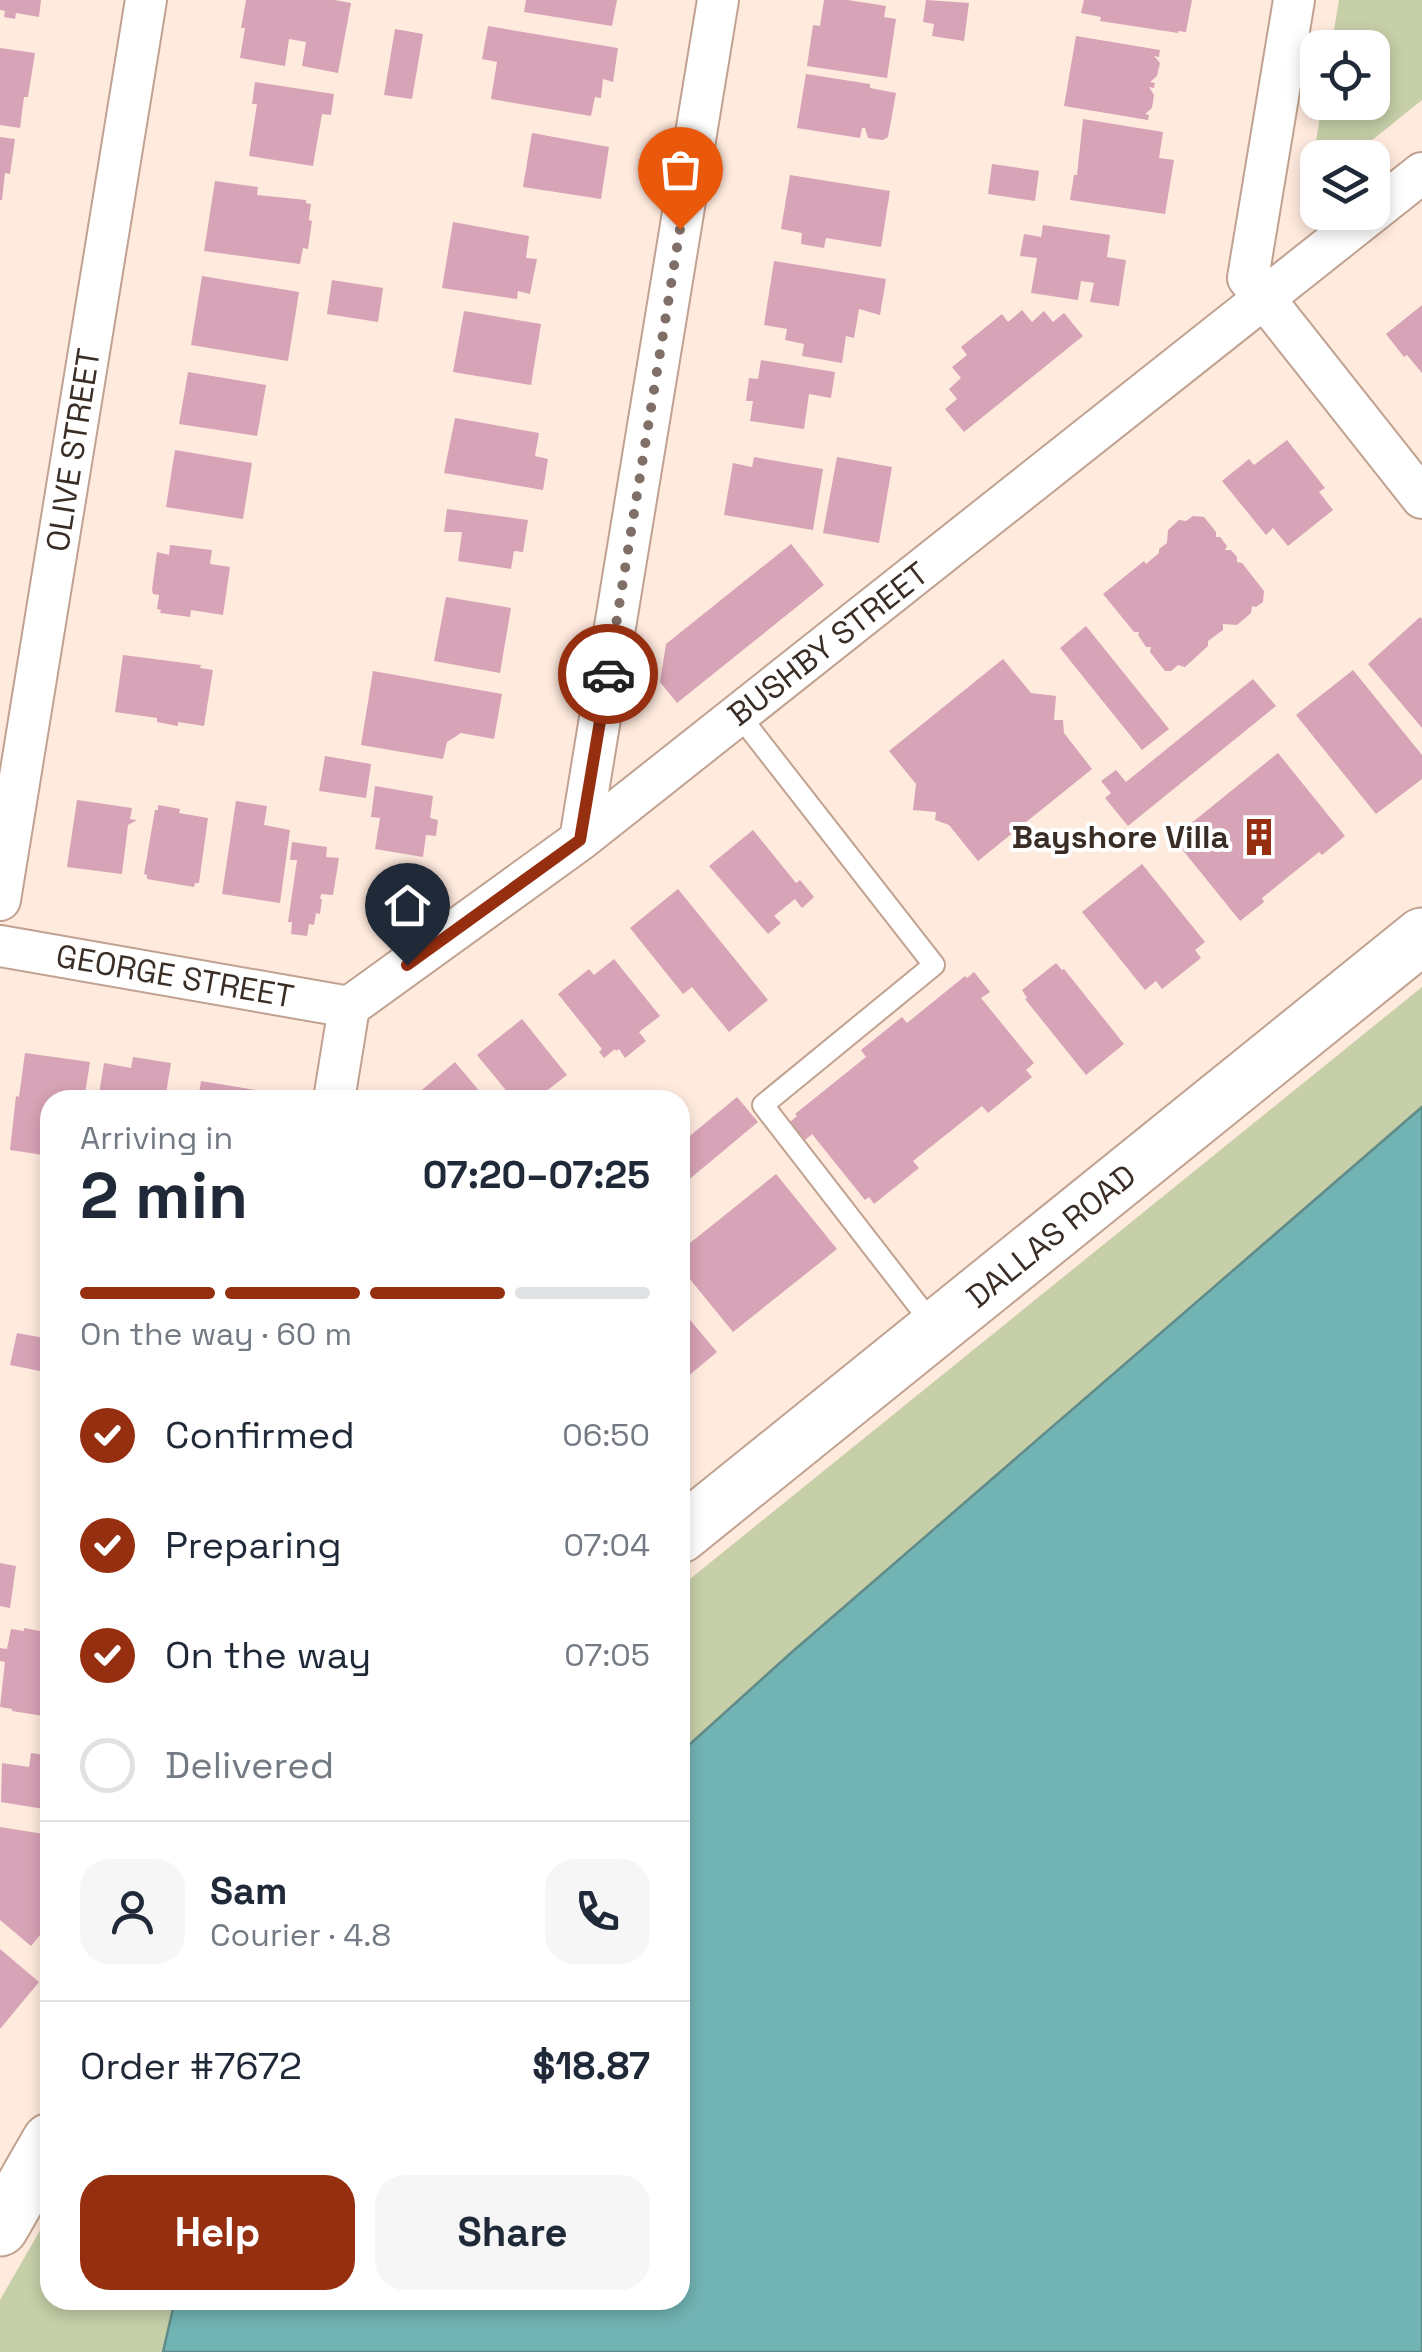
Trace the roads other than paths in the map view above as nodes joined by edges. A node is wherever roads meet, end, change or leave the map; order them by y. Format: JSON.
{"nodes":[{"id":1,"x":146,"y":0,"type":"edge"},
{"id":2,"x":718,"y":0,"type":"edge"},
{"id":3,"x":1294,"y":0,"type":"edge"},
{"id":4,"x":1422,"y":173,"type":"edge"},
{"id":5,"x":1263,"y":300,"type":"junction"},
{"id":6,"x":1422,"y":498,"type":"edge"},
{"id":7,"x":739,"y":715,"type":"junction"},
{"id":8,"x":580,"y":840,"type":"junction"},
{"id":9,"x":0,"y":900,"type":"edge"},
{"id":10,"x":1422,"y":936,"type":"edge"},
{"id":11,"x":0,"y":946,"type":"edge"},
{"id":12,"x":349,"y":1007,"type":"junction"},
{"id":13,"x":336,"y":1090,"type":"edge"},
{"id":14,"x":936,"y":1329,"type":"junction"},
{"id":15,"x":690,"y":1526,"type":"edge"},
{"id":16,"x":40,"y":2158,"type":"edge"},
{"id":17,"x":0,"y":2228,"type":"edge"}],
"edges":[{"from":1,"to":9,"type":"street","name":"OLIVE STREET"},
{"from":2,"to":8,"type":"street"},
{"from":3,"to":5,"type":"street"},
{"from":4,"to":5,"type":"street","name":"BUSHBY STREET"},
{"from":5,"to":6,"type":"street"},
{"from":5,"to":7,"type":"street","name":"BUSHBY STREET"},
{"from":7,"to":8,"type":"street","name":"BUSHBY STREET"},
{"from":7,"to":14,"type":"lane"},
{"from":8,"to":12,"type":"street","name":"BUSHBY STREET"},
{"from":10,"to":14,"type":"main road","name":"DALLAS ROAD"},
{"from":11,"to":12,"type":"street","name":"GEORGE STREET"},
{"from":12,"to":13,"type":"street"},
{"from":14,"to":15,"type":"main road","name":"DALLAS ROAD"},
{"from":16,"to":17,"type":"main road"}]}
